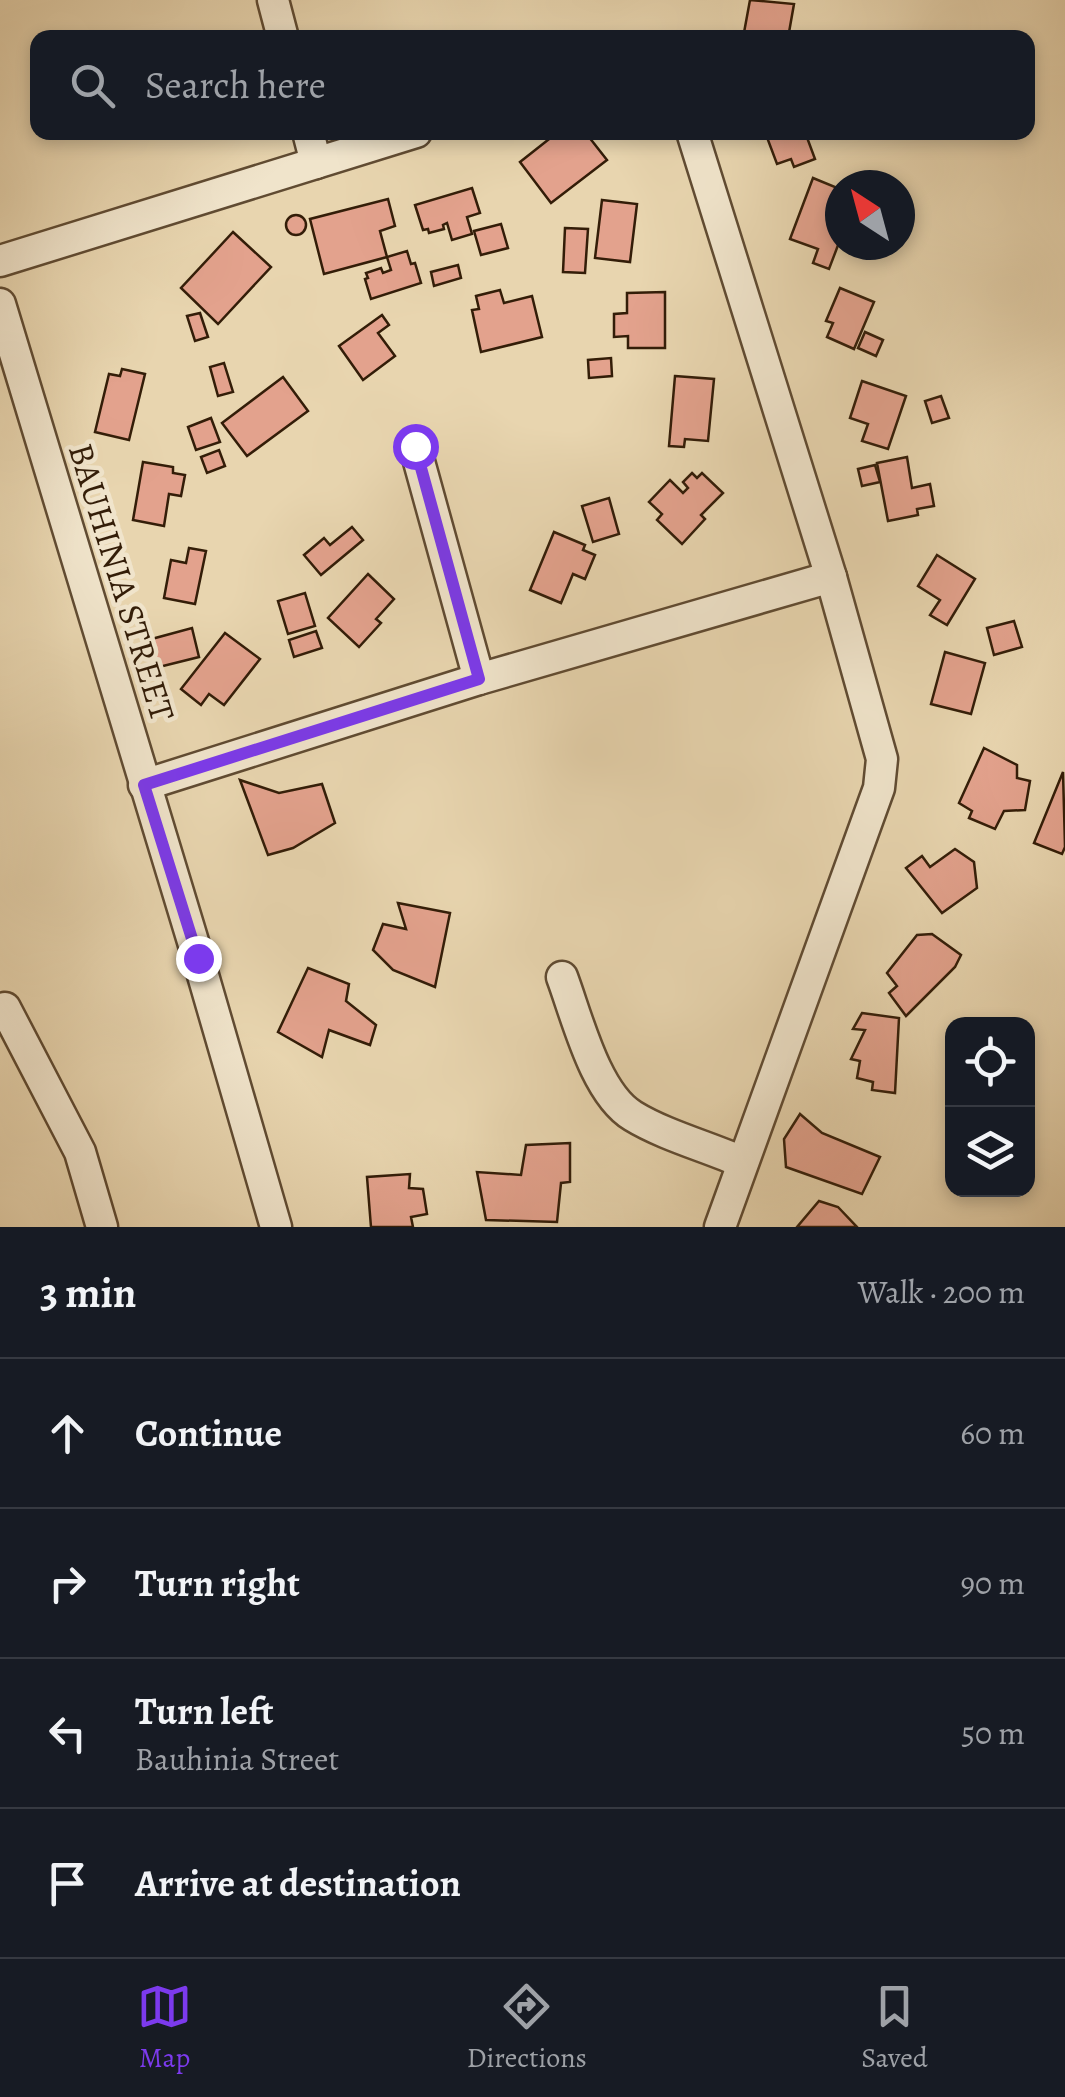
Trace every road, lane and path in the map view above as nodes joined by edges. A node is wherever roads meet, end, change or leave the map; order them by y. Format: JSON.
{"nodes":[{"id":1,"x":272,"y":0,"type":"edge"},
{"id":2,"x":281,"y":30,"type":"edge"},
{"id":3,"x":310,"y":140,"type":"edge"},
{"id":4,"x":390,"y":140,"type":"edge"},
{"id":5,"x":694,"y":140,"type":"edge"},
{"id":6,"x":316,"y":163,"type":"junction"},
{"id":7,"x":0,"y":261,"type":"edge"},
{"id":8,"x":0,"y":304,"type":"edge"},
{"id":9,"x":415,"y":446,"type":"dead end"},
{"id":10,"x":831,"y":577,"type":"junction"},
{"id":11,"x":479,"y":679,"type":"junction"},
{"id":12,"x":144,"y":785,"type":"junction"},
{"id":13,"x":562,"y":977,"type":"dead end"},
{"id":14,"x":5,"y":1008,"type":"dead end"},
{"id":15,"x":742,"y":1162,"type":"junction"},
{"id":16,"x":102,"y":1227,"type":"edge"},
{"id":17,"x":276,"y":1227,"type":"edge"},
{"id":18,"x":720,"y":1227,"type":"edge"}],
"edges":[{"from":1,"to":2,"type":"street"},
{"from":3,"to":6,"type":"street"},
{"from":4,"to":6,"type":"street"},
{"from":5,"to":10,"type":"street"},
{"from":6,"to":7,"type":"street"},
{"from":8,"to":12,"type":"street","name":"BAUHINIA STREET"},
{"from":9,"to":11,"type":"street"},
{"from":10,"to":11,"type":"street"},
{"from":10,"to":15,"type":"street"},
{"from":11,"to":12,"type":"street"},
{"from":12,"to":17,"type":"street","name":"BAUHINIA STREET"},
{"from":13,"to":15,"type":"street"},
{"from":14,"to":16,"type":"street"},
{"from":15,"to":18,"type":"street"}]}
